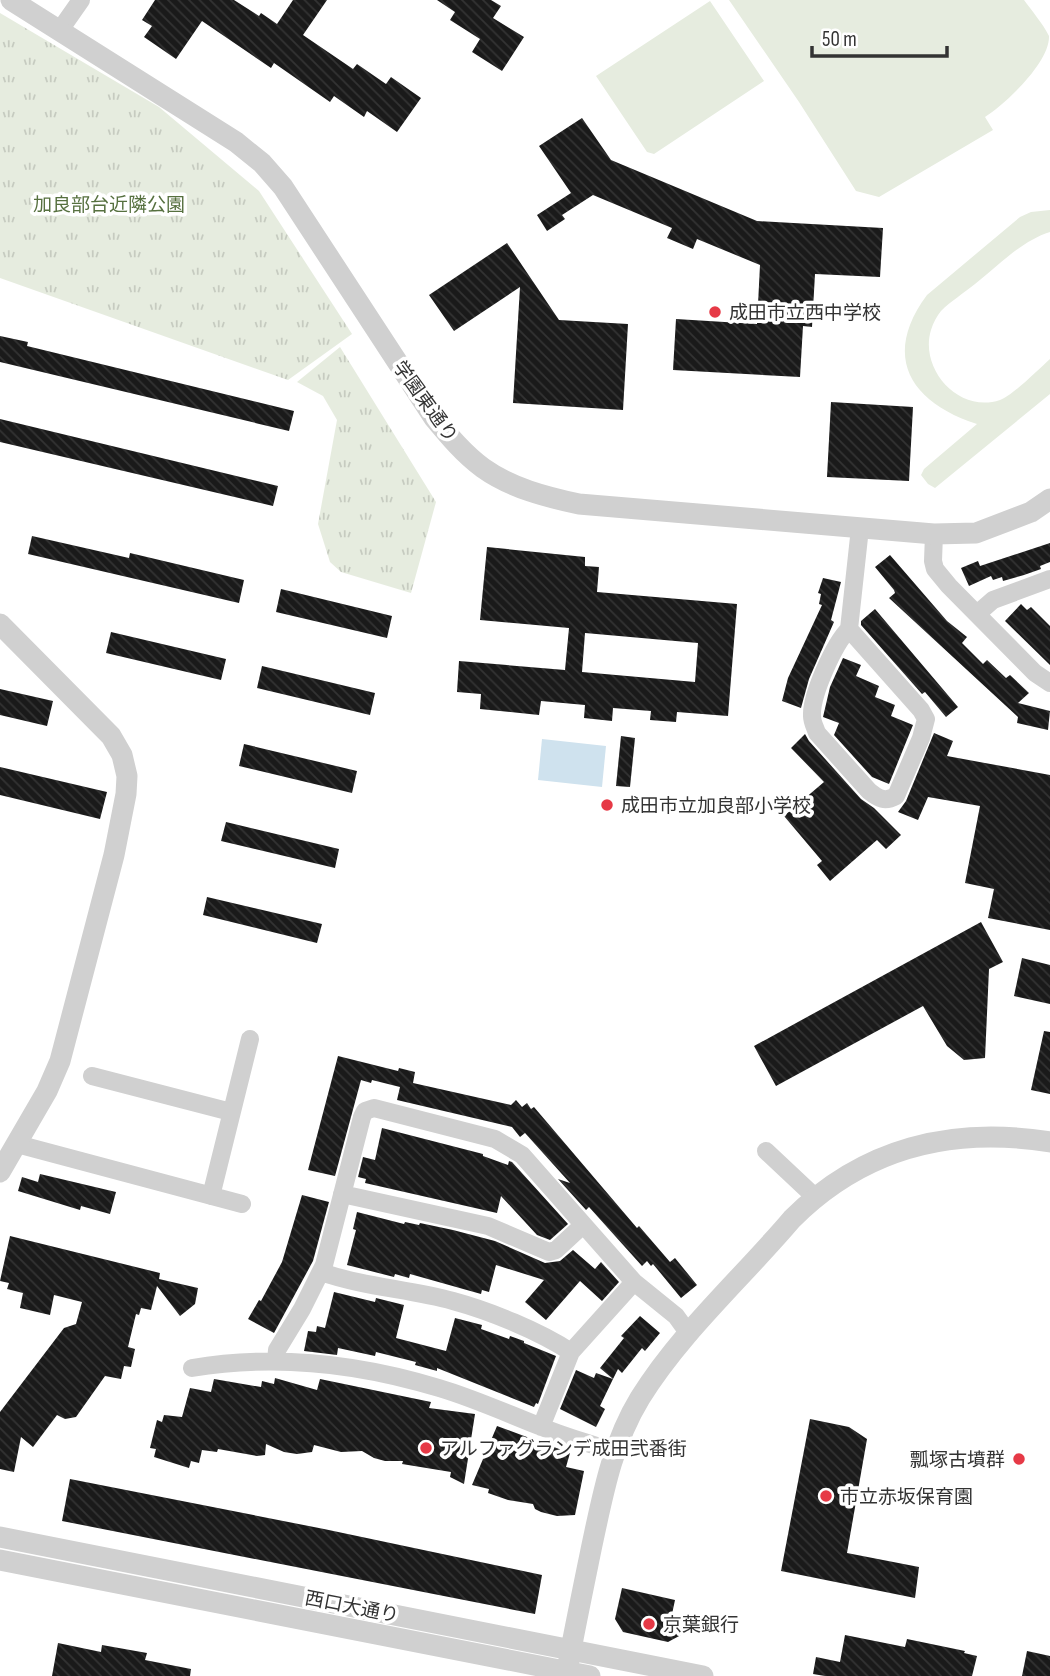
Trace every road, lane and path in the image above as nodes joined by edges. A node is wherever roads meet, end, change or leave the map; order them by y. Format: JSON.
{"nodes":[{"id":1,"x":11,"y":0,"type":"edge"},
{"id":2,"x":81,"y":0,"type":"edge"},
{"id":3,"x":60,"y":30,"type":"junction"},
{"id":4,"x":1050,"y":499,"type":"edge"},
{"id":5,"x":860,"y":528,"type":"junction"},
{"id":6,"x":934,"y":534,"type":"junction"},
{"id":7,"x":1050,"y":579,"type":"edge"},
{"id":8,"x":977,"y":614,"type":"junction"},
{"id":9,"x":0,"y":624,"type":"edge"},
{"id":10,"x":849,"y":629,"type":"junction"},
{"id":11,"x":1050,"y":683,"type":"edge"},
{"id":12,"x":250,"y":1039,"type":"dead end"},
{"id":13,"x":92,"y":1076,"type":"dead end"},
{"id":14,"x":231,"y":1112,"type":"junction"},
{"id":15,"x":1050,"y":1142,"type":"edge"},
{"id":16,"x":17,"y":1144,"type":"junction"},
{"id":17,"x":766,"y":1151,"type":"dead end"},
{"id":18,"x":0,"y":1172,"type":"edge"},
{"id":19,"x":342,"y":1195,"type":"junction"},
{"id":20,"x":211,"y":1196,"type":"junction"},
{"id":21,"x":816,"y":1197,"type":"junction"},
{"id":22,"x":242,"y":1204,"type":"dead end"},
{"id":23,"x":583,"y":1225,"type":"junction"},
{"id":24,"x":321,"y":1272,"type":"junction"},
{"id":25,"x":634,"y":1282,"type":"junction"},
{"id":26,"x":689,"y":1334,"type":"junction"},
{"id":27,"x":571,"y":1352,"type":"junction"},
{"id":28,"x":276,"y":1360,"type":"junction"},
{"id":29,"x":192,"y":1367,"type":"dead end"},
{"id":30,"x":541,"y":1427,"type":"junction"},
{"id":31,"x":614,"y":1452,"type":"junction"},
{"id":32,"x":0,"y":1537,"type":"edge"},
{"id":33,"x":0,"y":1560,"type":"edge"},
{"id":34,"x":570,"y":1649,"type":"junction"},
{"id":35,"x":567,"y":1673,"type":"edge"},
{"id":36,"x":590,"y":1676,"type":"edge"},
{"id":37,"x":703,"y":1676,"type":"edge"}],
"edges":[{"from":1,"to":3,"type":"street","name":"学園東通り"},
{"from":2,"to":3,"type":"street"},
{"from":3,"to":5,"type":"street","name":"学園東通り"},
{"from":4,"to":6,"type":"street","name":"学園東通り"},
{"from":5,"to":6,"type":"street","name":"学園東通り"},
{"from":5,"to":10,"type":"street"},
{"from":6,"to":8,"type":"street"},
{"from":7,"to":8,"type":"street"},
{"from":8,"to":11,"type":"street"},
{"from":9,"to":16,"type":"street"},
{"from":10,"to":10,"type":"street"},
{"from":12,"to":14,"type":"street"},
{"from":13,"to":14,"type":"street"},
{"from":14,"to":20,"type":"street"},
{"from":15,"to":21,"type":"street"},
{"from":16,"to":18,"type":"street"},
{"from":16,"to":20,"type":"street"},
{"from":17,"to":21,"type":"street"},
{"from":19,"to":23,"type":"street"},
{"from":19,"to":23,"type":"street"},
{"from":19,"to":24,"type":"street"},
{"from":20,"to":22,"type":"street"},
{"from":21,"to":26,"type":"street"},
{"from":23,"to":25,"type":"street"},
{"from":24,"to":27,"type":"street"},
{"from":24,"to":28,"type":"street"},
{"from":25,"to":26,"type":"street"},
{"from":25,"to":27,"type":"street"},
{"from":26,"to":31,"type":"street"},
{"from":27,"to":30,"type":"street"},
{"from":28,"to":29,"type":"street"},
{"from":28,"to":30,"type":"street"},
{"from":30,"to":31,"type":"street"},
{"from":31,"to":34,"type":"street"},
{"from":32,"to":34,"type":"street","name":"西口大通り"},
{"from":33,"to":35,"type":"street","name":"西口大通り"},
{"from":34,"to":35,"type":"street"},
{"from":34,"to":37,"type":"street","name":"西口大通り"},
{"from":35,"to":36,"type":"street","name":"西口大通り"}]}
